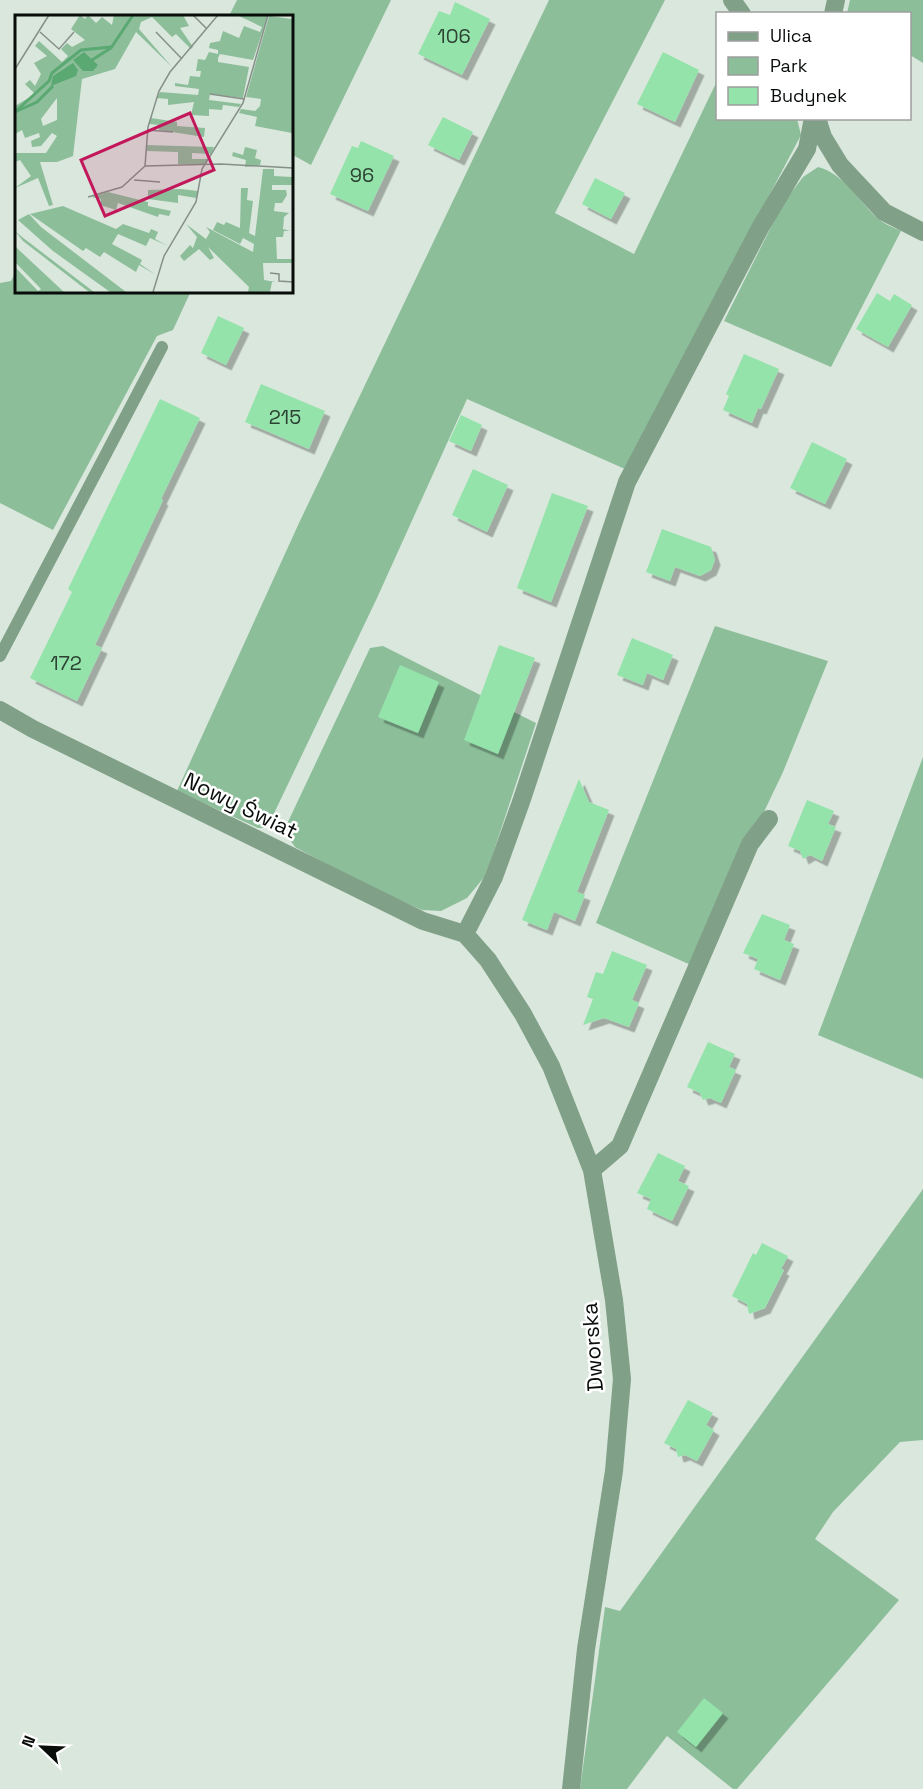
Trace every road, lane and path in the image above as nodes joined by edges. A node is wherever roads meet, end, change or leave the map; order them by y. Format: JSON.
{"nodes":[{"id":1,"x":814,"y":120,"type":"edge"},
{"id":2,"x":816,"y":120,"type":"edge"},
{"id":3,"x":923,"y":232,"type":"edge"},
{"id":4,"x":162,"y":347,"type":"dead end"},
{"id":5,"x":0,"y":656,"type":"edge"},
{"id":6,"x":0,"y":710,"type":"edge"},
{"id":7,"x":769,"y":819,"type":"dead end"},
{"id":8,"x":465,"y":934,"type":"junction"},
{"id":9,"x":592,"y":1170,"type":"junction"},
{"id":10,"x":571,"y":1789,"type":"edge"}],
"edges":[{"from":1,"to":8,"type":"street"},
{"from":2,"to":3,"type":"street"},
{"from":4,"to":5,"type":"lane"},
{"from":6,"to":8,"type":"street","name":"Nowy Świat"},
{"from":7,"to":9,"type":"street"},
{"from":8,"to":9,"type":"street","name":"Dworska"},
{"from":9,"to":10,"type":"street","name":"Dworska"}]}
